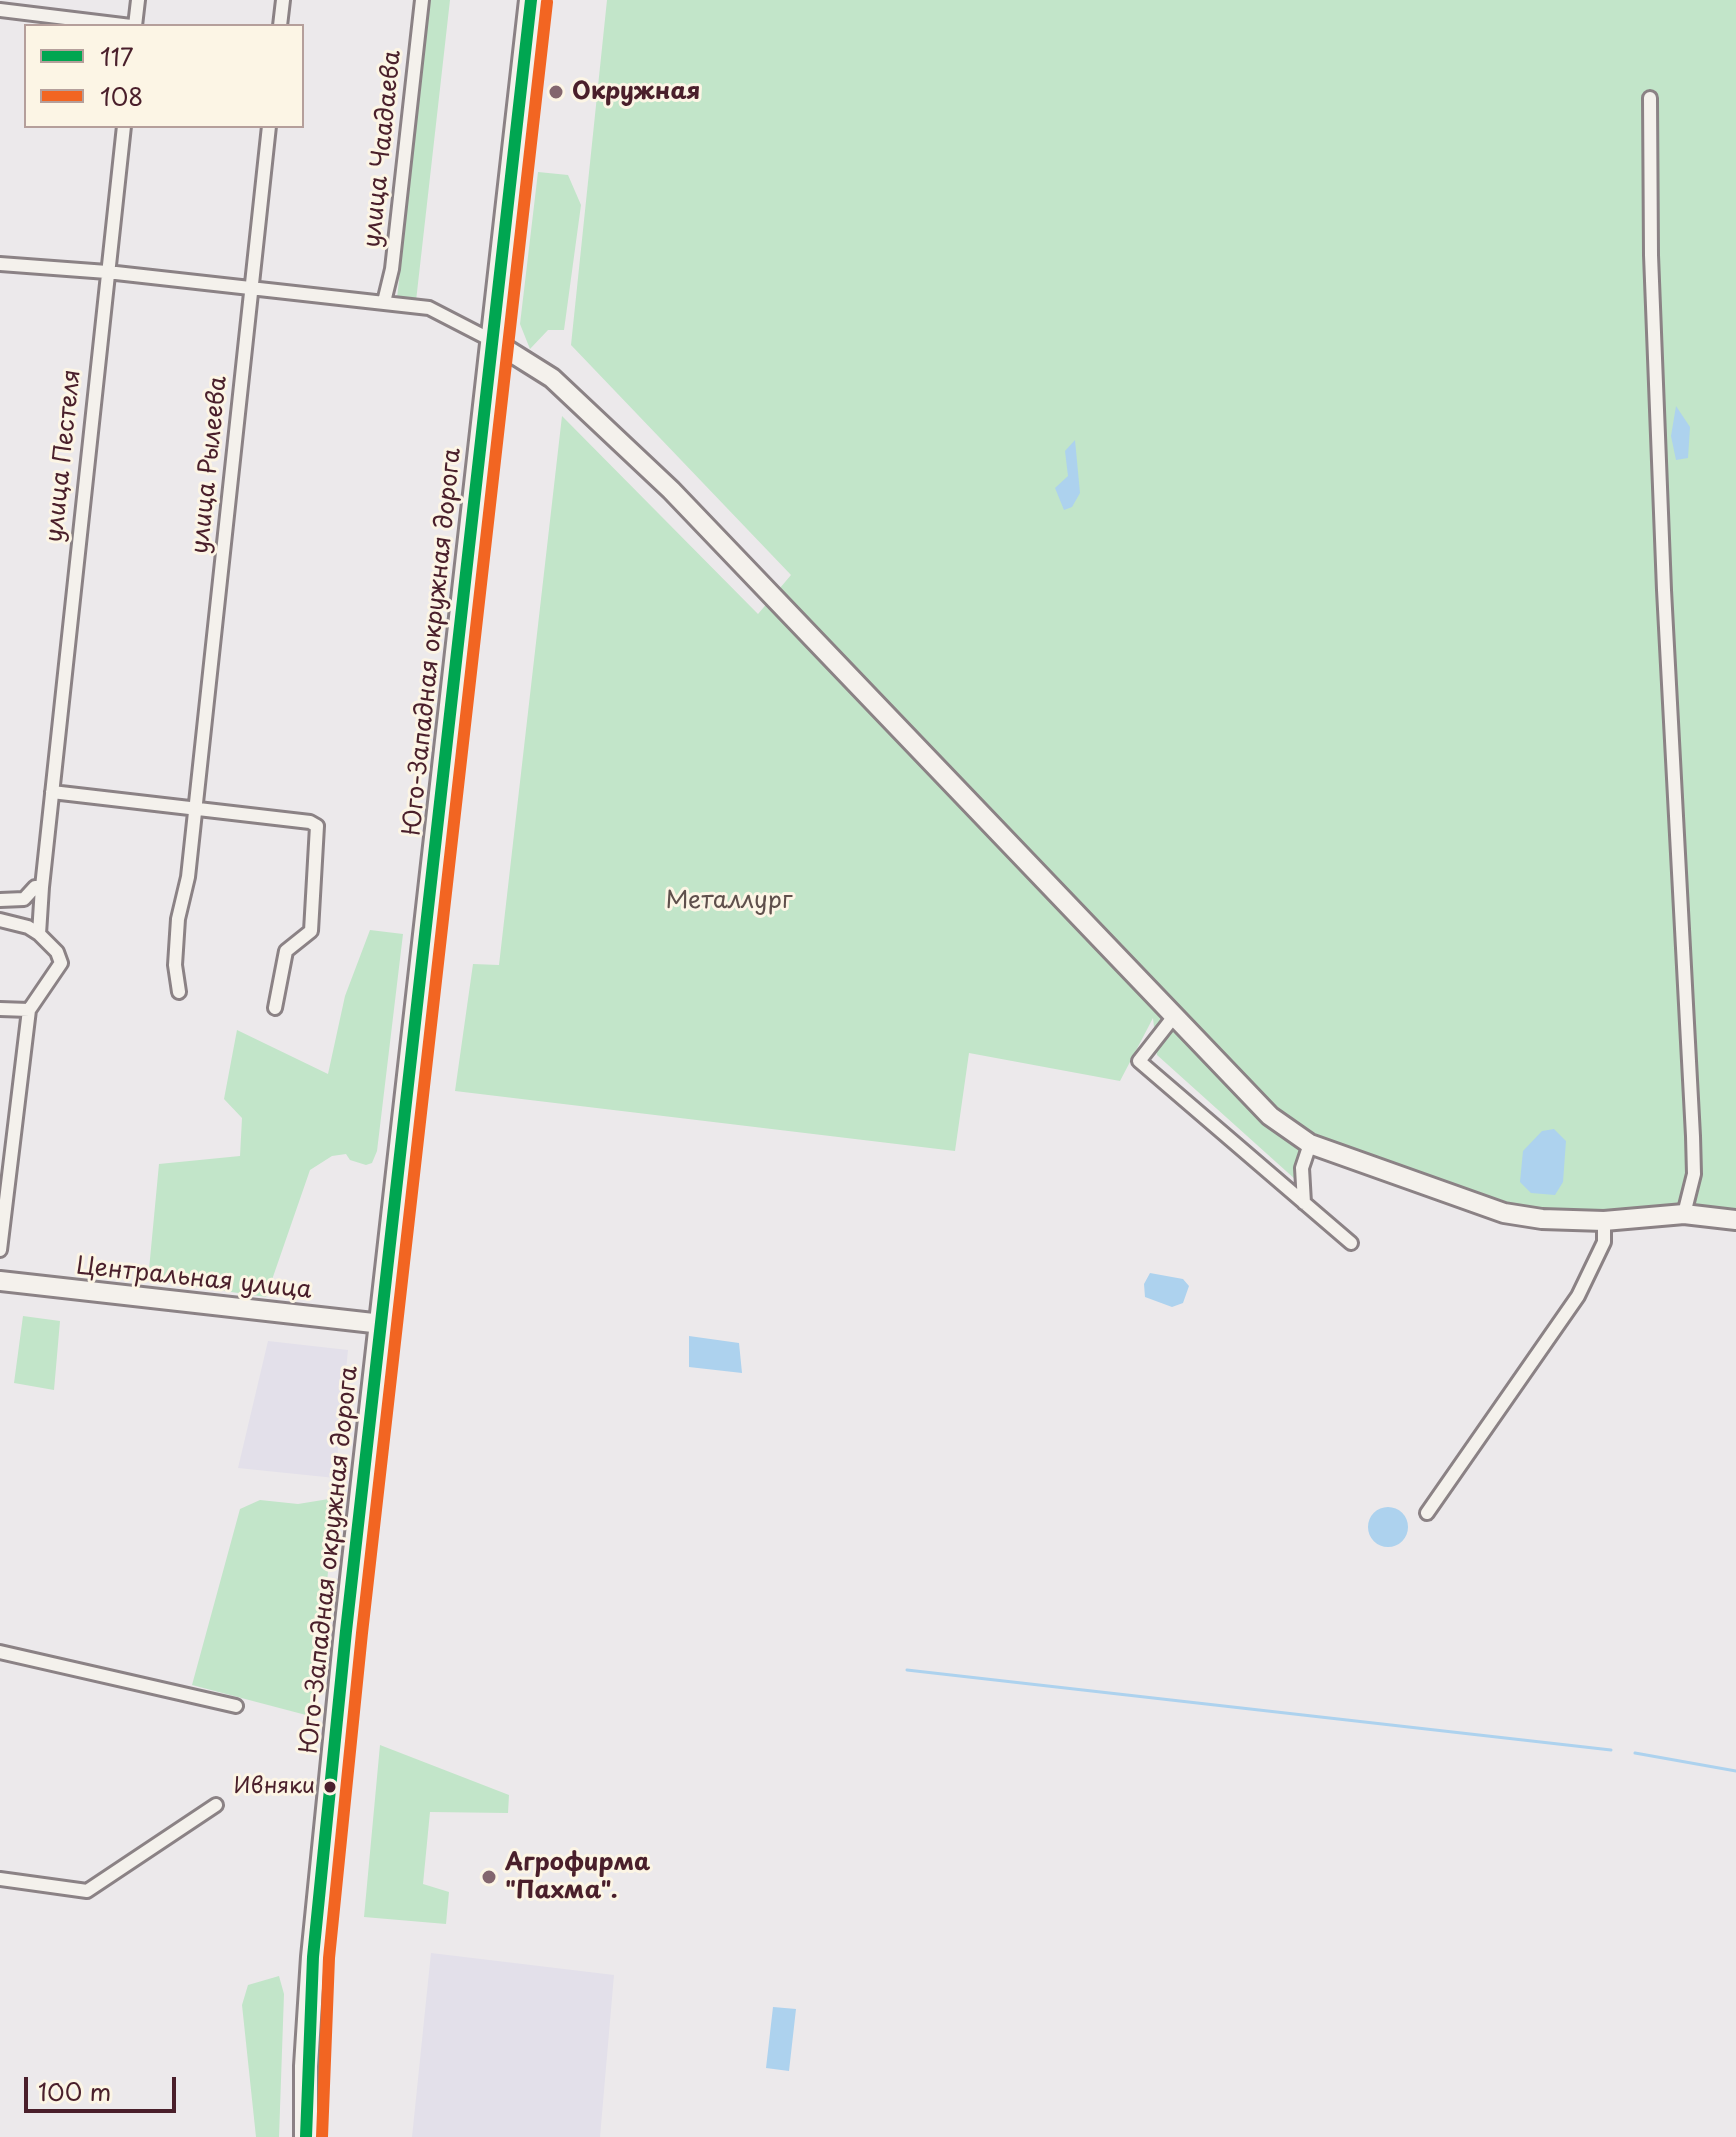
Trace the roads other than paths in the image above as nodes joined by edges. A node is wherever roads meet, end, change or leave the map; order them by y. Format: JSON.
{"nodes":[{"id":1,"x":138,"y":0,"type":"edge"},
{"id":2,"x":283,"y":0,"type":"edge"},
{"id":3,"x":422,"y":0,"type":"edge"},
{"id":4,"x":531,"y":0,"type":"edge"},
{"id":5,"x":0,"y":10,"type":"edge"},
{"id":6,"x":116,"y":24,"type":"edge"},
{"id":7,"x":133,"y":24,"type":"edge"},
{"id":8,"x":280,"y":24,"type":"edge"},
{"id":9,"x":1650,"y":98,"type":"dead end"},
{"id":10,"x":124,"y":128,"type":"edge"},
{"id":11,"x":269,"y":128,"type":"edge"},
{"id":12,"x":0,"y":264,"type":"edge"},
{"id":13,"x":107,"y":272,"type":"junction"},
{"id":14,"x":251,"y":290,"type":"junction"},
{"id":15,"x":384,"y":302,"type":"junction"},
{"id":16,"x":493,"y":341,"type":"junction"},
{"id":17,"x":52,"y":792,"type":"junction"},
{"id":18,"x":194,"y":809,"type":"junction"},
{"id":19,"x":42,"y":887,"type":"junction"},
{"id":20,"x":0,"y":900,"type":"edge"},
{"id":21,"x":0,"y":920,"type":"edge"},
{"id":22,"x":39,"y":934,"type":"junction"},
{"id":23,"x":179,"y":992,"type":"dead end"},
{"id":24,"x":275,"y":1008,"type":"dead end"},
{"id":25,"x":0,"y":1009,"type":"edge"},
{"id":26,"x":29,"y":1010,"type":"junction"},
{"id":27,"x":1175,"y":1015,"type":"junction"},
{"id":28,"x":1310,"y":1144,"type":"junction"},
{"id":29,"x":1304,"y":1203,"type":"junction"},
{"id":30,"x":1684,"y":1214,"type":"junction"},
{"id":31,"x":1736,"y":1220,"type":"edge"},
{"id":32,"x":1604,"y":1221,"type":"junction"},
{"id":33,"x":1351,"y":1243,"type":"dead end"},
{"id":34,"x":0,"y":1250,"type":"edge"},
{"id":35,"x":0,"y":1281,"type":"edge"},
{"id":36,"x":382,"y":1324,"type":"junction"},
{"id":37,"x":1427,"y":1513,"type":"dead end"},
{"id":38,"x":0,"y":1652,"type":"edge"},
{"id":39,"x":236,"y":1706,"type":"dead end"},
{"id":40,"x":216,"y":1805,"type":"dead end"},
{"id":41,"x":0,"y":1879,"type":"edge"},
{"id":42,"x":306,"y":2137,"type":"edge"}],
"edges":[{"from":1,"to":7,"type":"street"},
{"from":2,"to":8,"type":"street"},
{"from":3,"to":15,"type":"street","name":"улица Чаадаева"},
{"from":4,"to":16,"type":"highway","name":"Юго-Западная окружная дорога"},
{"from":5,"to":6,"type":"street"},
{"from":9,"to":30,"type":"street"},
{"from":10,"to":13,"type":"street","name":"улица Пестеля"},
{"from":11,"to":14,"type":"street","name":"улица Рылеева"},
{"from":12,"to":13,"type":"street"},
{"from":13,"to":14,"type":"street"},
{"from":13,"to":17,"type":"street","name":"улица Пестеля"},
{"from":14,"to":15,"type":"street"},
{"from":14,"to":18,"type":"street","name":"улица Рылеева"},
{"from":15,"to":16,"type":"street"},
{"from":16,"to":27,"type":"street"},
{"from":16,"to":36,"type":"highway","name":"Юго-Западная окружная дорога"},
{"from":17,"to":18,"type":"street"},
{"from":17,"to":19,"type":"street","name":"улица Пестеля"},
{"from":18,"to":23,"type":"street","name":"улица Рылеева"},
{"from":18,"to":24,"type":"street"},
{"from":19,"to":20,"type":"street"},
{"from":19,"to":22,"type":"street","name":"улица Пестеля"},
{"from":21,"to":22,"type":"street"},
{"from":22,"to":26,"type":"street"},
{"from":25,"to":26,"type":"street"},
{"from":26,"to":34,"type":"street"},
{"from":27,"to":28,"type":"street"},
{"from":27,"to":29,"type":"street"},
{"from":28,"to":29,"type":"street"},
{"from":28,"to":32,"type":"street"},
{"from":29,"to":33,"type":"street"},
{"from":30,"to":31,"type":"street"},
{"from":30,"to":32,"type":"street"},
{"from":32,"to":37,"type":"street"},
{"from":35,"to":36,"type":"street","name":"Центральная улица"},
{"from":36,"to":42,"type":"highway","name":"Юго-Западная окружная дорога"},
{"from":38,"to":39,"type":"street"},
{"from":40,"to":41,"type":"street"}]}
